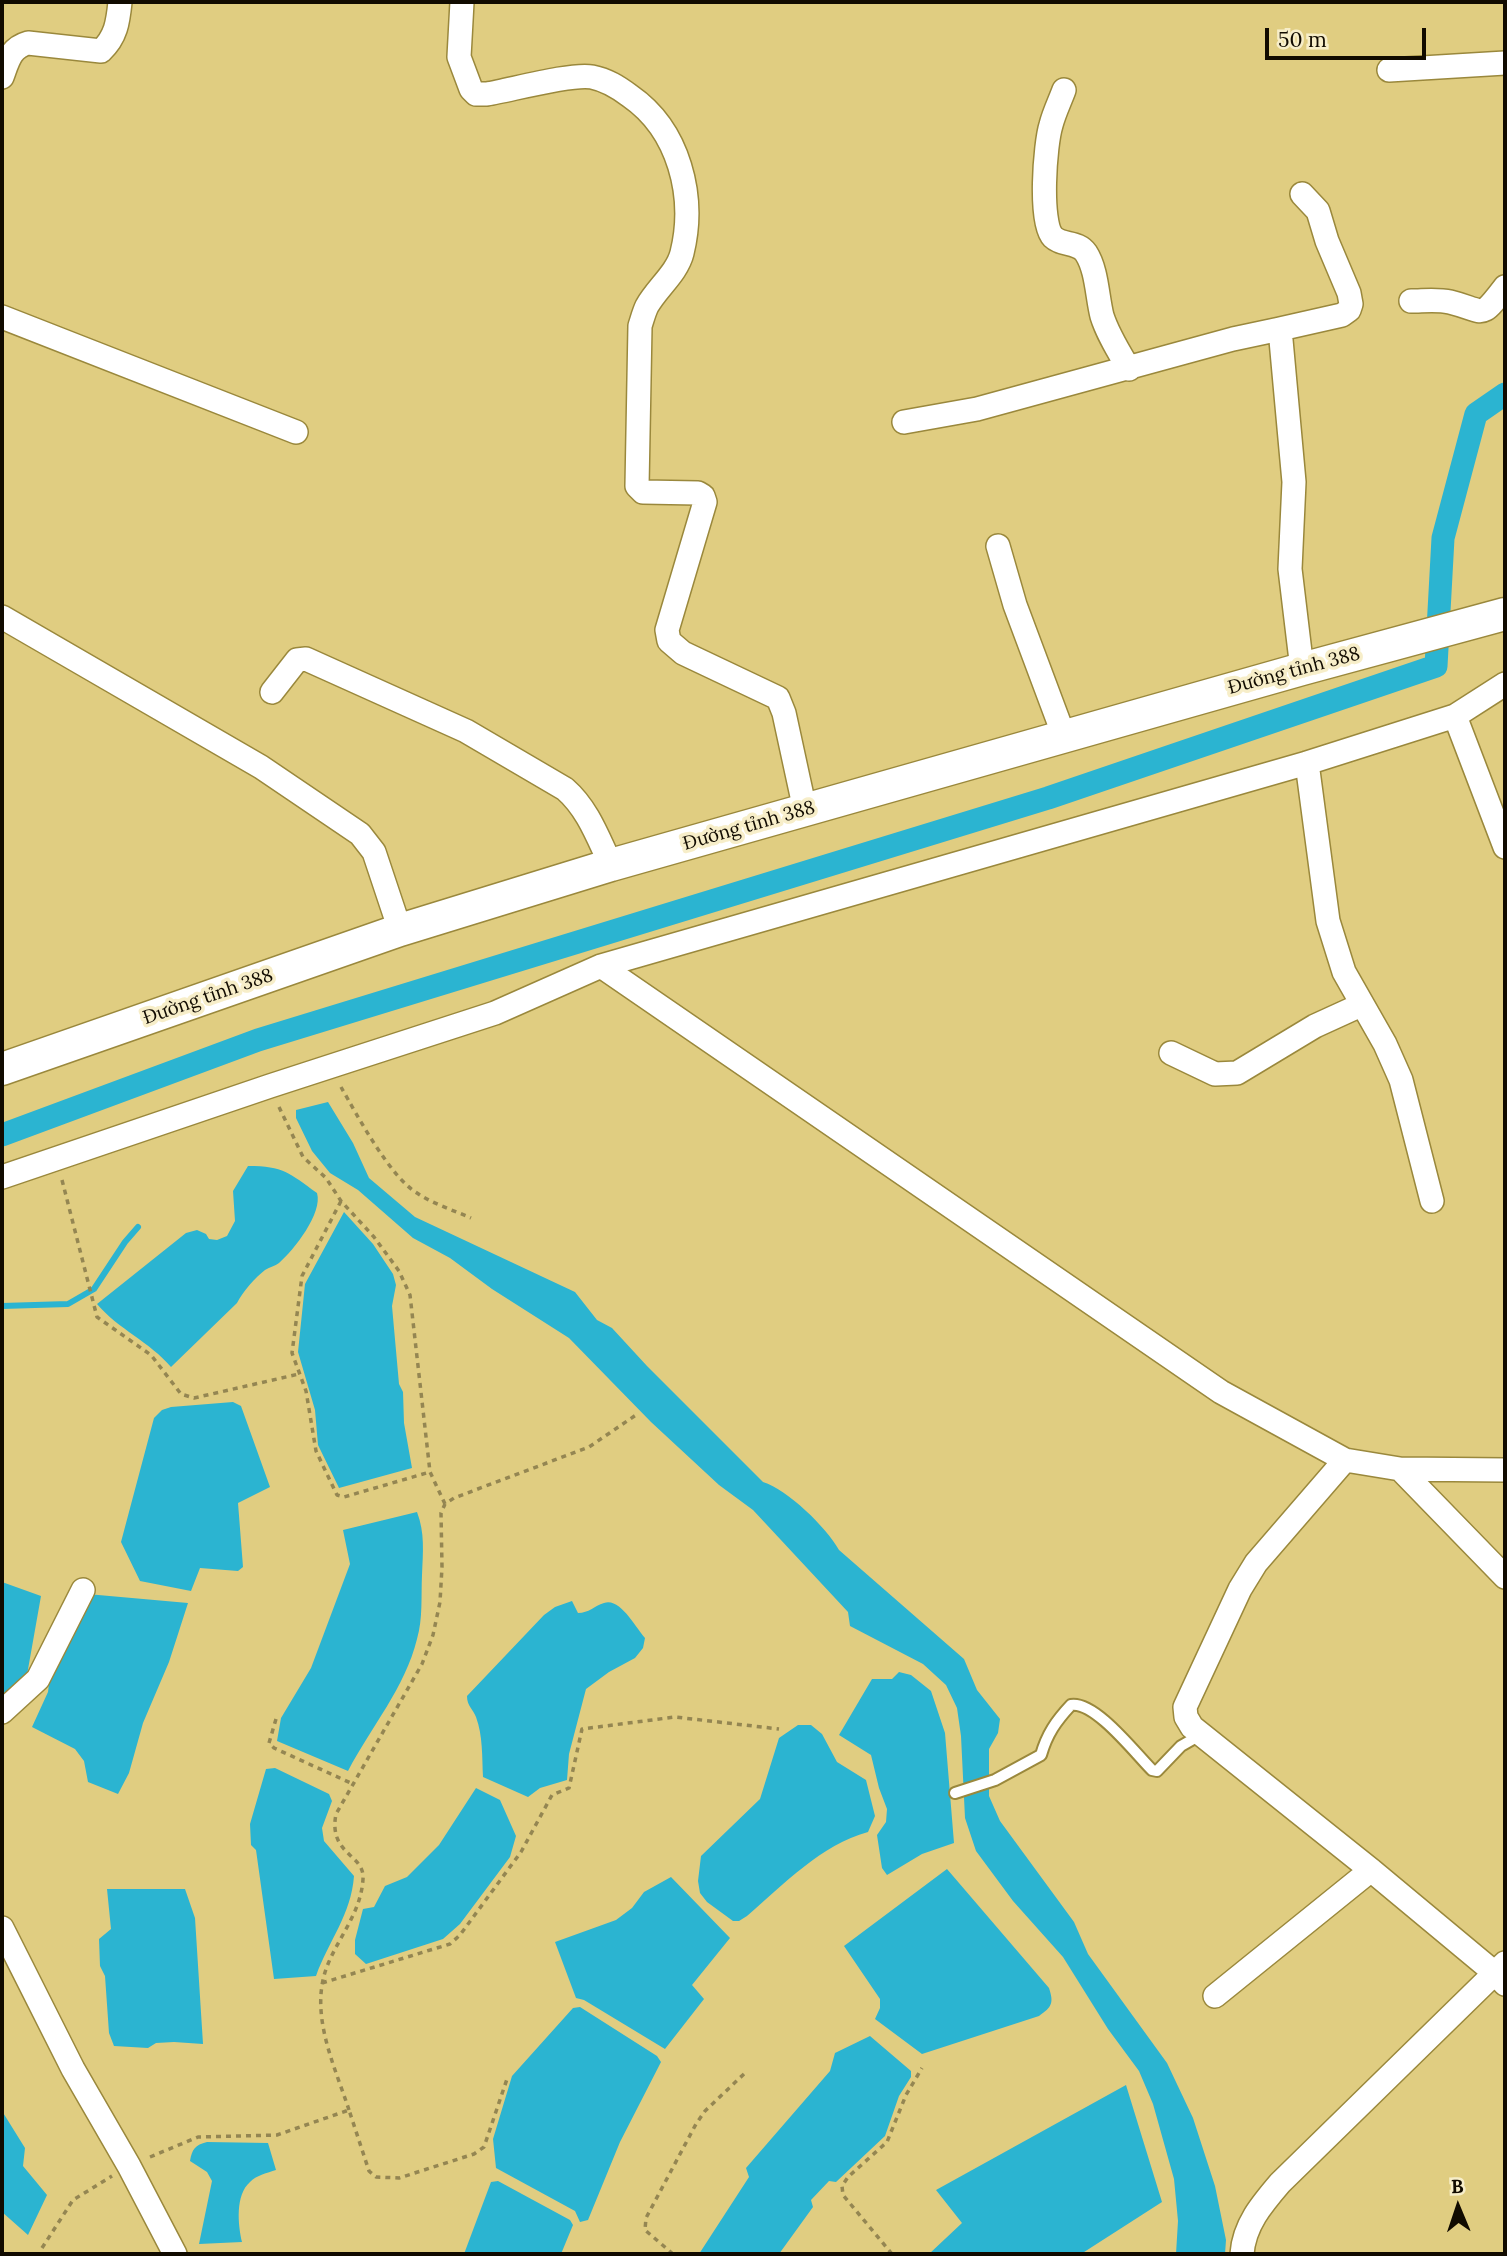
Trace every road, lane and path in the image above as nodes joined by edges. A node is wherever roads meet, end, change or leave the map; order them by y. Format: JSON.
{"nodes":[{"id":1,"x":120,"y":2,"type":"edge"},
{"id":2,"x":462,"y":2,"type":"edge"},
{"id":3,"x":1505,"y":63,"type":"edge"},
{"id":4,"x":1389,"y":70,"type":"dead end"},
{"id":5,"x":2,"y":77,"type":"edge"},
{"id":6,"x":1064,"y":90,"type":"dead end"},
{"id":7,"x":1302,"y":194,"type":"dead end"},
{"id":8,"x":1505,"y":287,"type":"edge"},
{"id":9,"x":1410,"y":301,"type":"dead end"},
{"id":10,"x":2,"y":317,"type":"edge"},
{"id":11,"x":1280,"y":329,"type":"junction"},
{"id":12,"x":1129,"y":369,"type":"junction"},
{"id":13,"x":904,"y":422,"type":"dead end"},
{"id":14,"x":296,"y":432,"type":"dead end"},
{"id":15,"x":998,"y":547,"type":"dead end"},
{"id":16,"x":1500,"y":616,"type":"edge"},
{"id":17,"x":2,"y":617,"type":"edge"},
{"id":18,"x":1302,"y":669,"type":"junction"},
{"id":19,"x":1505,"y":684,"type":"edge"},
{"id":20,"x":272,"y":692,"type":"dead end"},
{"id":21,"x":1455,"y":716,"type":"junction"},
{"id":22,"x":1064,"y":736,"type":"junction"},
{"id":23,"x":1307,"y":763,"type":"junction"},
{"id":24,"x":805,"y":810,"type":"junction"},
{"id":25,"x":1505,"y":847,"type":"edge"},
{"id":26,"x":611,"y":864,"type":"junction"},
{"id":27,"x":400,"y":930,"type":"junction"},
{"id":28,"x":601,"y":966,"type":"junction"},
{"id":29,"x":1362,"y":1005,"type":"junction"},
{"id":30,"x":1171,"y":1053,"type":"dead end"},
{"id":31,"x":330,"y":1067,"type":"junction"},
{"id":32,"x":2,"y":1069,"type":"edge"},
{"id":33,"x":270,"y":1086,"type":"junction"},
{"id":34,"x":57,"y":1158,"type":"junction"},
{"id":35,"x":2,"y":1177,"type":"edge"},
{"id":36,"x":341,"y":1201,"type":"junction"},
{"id":37,"x":1432,"y":1201,"type":"dead end"},
{"id":38,"x":471,"y":1218,"type":"dead end"},
{"id":39,"x":299,"y":1374,"type":"junction"},
{"id":40,"x":636,"y":1415,"type":"dead end"},
{"id":41,"x":1345,"y":1460,"type":"junction"},
{"id":42,"x":1400,"y":1469,"type":"junction"},
{"id":43,"x":1505,"y":1470,"type":"edge"},
{"id":44,"x":430,"y":1472,"type":"junction"},
{"id":45,"x":445,"y":1504,"type":"junction"},
{"id":46,"x":1505,"y":1577,"type":"edge"},
{"id":47,"x":83,"y":1590,"type":"dead end"},
{"id":48,"x":2,"y":1712,"type":"edge"},
{"id":49,"x":276,"y":1719,"type":"dead end"},
{"id":50,"x":779,"y":1729,"type":"dead end"},
{"id":51,"x":1195,"y":1738,"type":"dead end"},
{"id":52,"x":353,"y":1784,"type":"junction"},
{"id":53,"x":955,"y":1793,"type":"dead end"},
{"id":54,"x":1371,"y":1870,"type":"junction"},
{"id":55,"x":2,"y":1928,"type":"edge"},
{"id":56,"x":1502,"y":1974,"type":"edge"},
{"id":57,"x":322,"y":1983,"type":"junction"},
{"id":58,"x":1214,"y":1996,"type":"dead end"},
{"id":59,"x":922,"y":2068,"type":"dead end"},
{"id":60,"x":746,"y":2072,"type":"dead end"},
{"id":61,"x":507,"y":2079,"type":"dead end"},
{"id":62,"x":349,"y":2110,"type":"junction"},
{"id":63,"x":129,"y":2166,"type":"junction"},
{"id":64,"x":42,"y":2248,"type":"dead end"},
{"id":65,"x":175,"y":2254,"type":"edge"},
{"id":66,"x":673,"y":2254,"type":"edge"},
{"id":67,"x":892,"y":2254,"type":"edge"},
{"id":68,"x":1242,"y":2254,"type":"edge"}],
"edges":[{"from":1,"to":5,"type":"street"},
{"from":2,"to":24,"type":"street"},
{"from":3,"to":4,"type":"street"},
{"from":6,"to":12,"type":"street"},
{"from":7,"to":11,"type":"street"},
{"from":8,"to":9,"type":"street"},
{"from":10,"to":14,"type":"street"},
{"from":11,"to":12,"type":"street"},
{"from":11,"to":18,"type":"street"},
{"from":12,"to":13,"type":"street"},
{"from":15,"to":22,"type":"street"},
{"from":16,"to":18,"type":"main road","name":"Đường tỉnh 388"},
{"from":17,"to":27,"type":"street"},
{"from":18,"to":22,"type":"main road","name":"Đường tỉnh 388"},
{"from":19,"to":21,"type":"street"},
{"from":20,"to":26,"type":"street"},
{"from":21,"to":23,"type":"street"},
{"from":21,"to":25,"type":"street"},
{"from":22,"to":24,"type":"main road","name":"Đường tỉnh 388"},
{"from":23,"to":28,"type":"street"},
{"from":23,"to":29,"type":"street"},
{"from":24,"to":26,"type":"main road","name":"Đường tỉnh 388"},
{"from":26,"to":27,"type":"main road","name":"Đường tỉnh 388"},
{"from":27,"to":32,"type":"main road","name":"Đường tỉnh 388"},
{"from":28,"to":31,"type":"street"},
{"from":28,"to":41,"type":"street"},
{"from":29,"to":30,"type":"street"},
{"from":29,"to":37,"type":"street"},
{"from":31,"to":33,"type":"street"},
{"from":31,"to":38,"type":"path"},
{"from":33,"to":34,"type":"street"},
{"from":33,"to":36,"type":"path"},
{"from":34,"to":35,"type":"street"},
{"from":34,"to":39,"type":"path"},
{"from":36,"to":39,"type":"path"},
{"from":36,"to":44,"type":"path"},
{"from":39,"to":44,"type":"path"},
{"from":40,"to":45,"type":"path"},
{"from":41,"to":42,"type":"street"},
{"from":41,"to":54,"type":"street"},
{"from":42,"to":43,"type":"street"},
{"from":42,"to":46,"type":"street"},
{"from":44,"to":45,"type":"path"},
{"from":45,"to":52,"type":"path"},
{"from":47,"to":48,"type":"street"},
{"from":49,"to":52,"type":"path"},
{"from":50,"to":57,"type":"path"},
{"from":51,"to":53,"type":"lane"},
{"from":52,"to":57,"type":"path"},
{"from":54,"to":56,"type":"street"},
{"from":54,"to":58,"type":"street"},
{"from":55,"to":63,"type":"street"},
{"from":56,"to":68,"type":"street"},
{"from":57,"to":62,"type":"path"},
{"from":59,"to":67,"type":"path"},
{"from":60,"to":66,"type":"path"},
{"from":61,"to":62,"type":"path"},
{"from":62,"to":63,"type":"path"},
{"from":63,"to":64,"type":"path"},
{"from":63,"to":65,"type":"street"}]}
